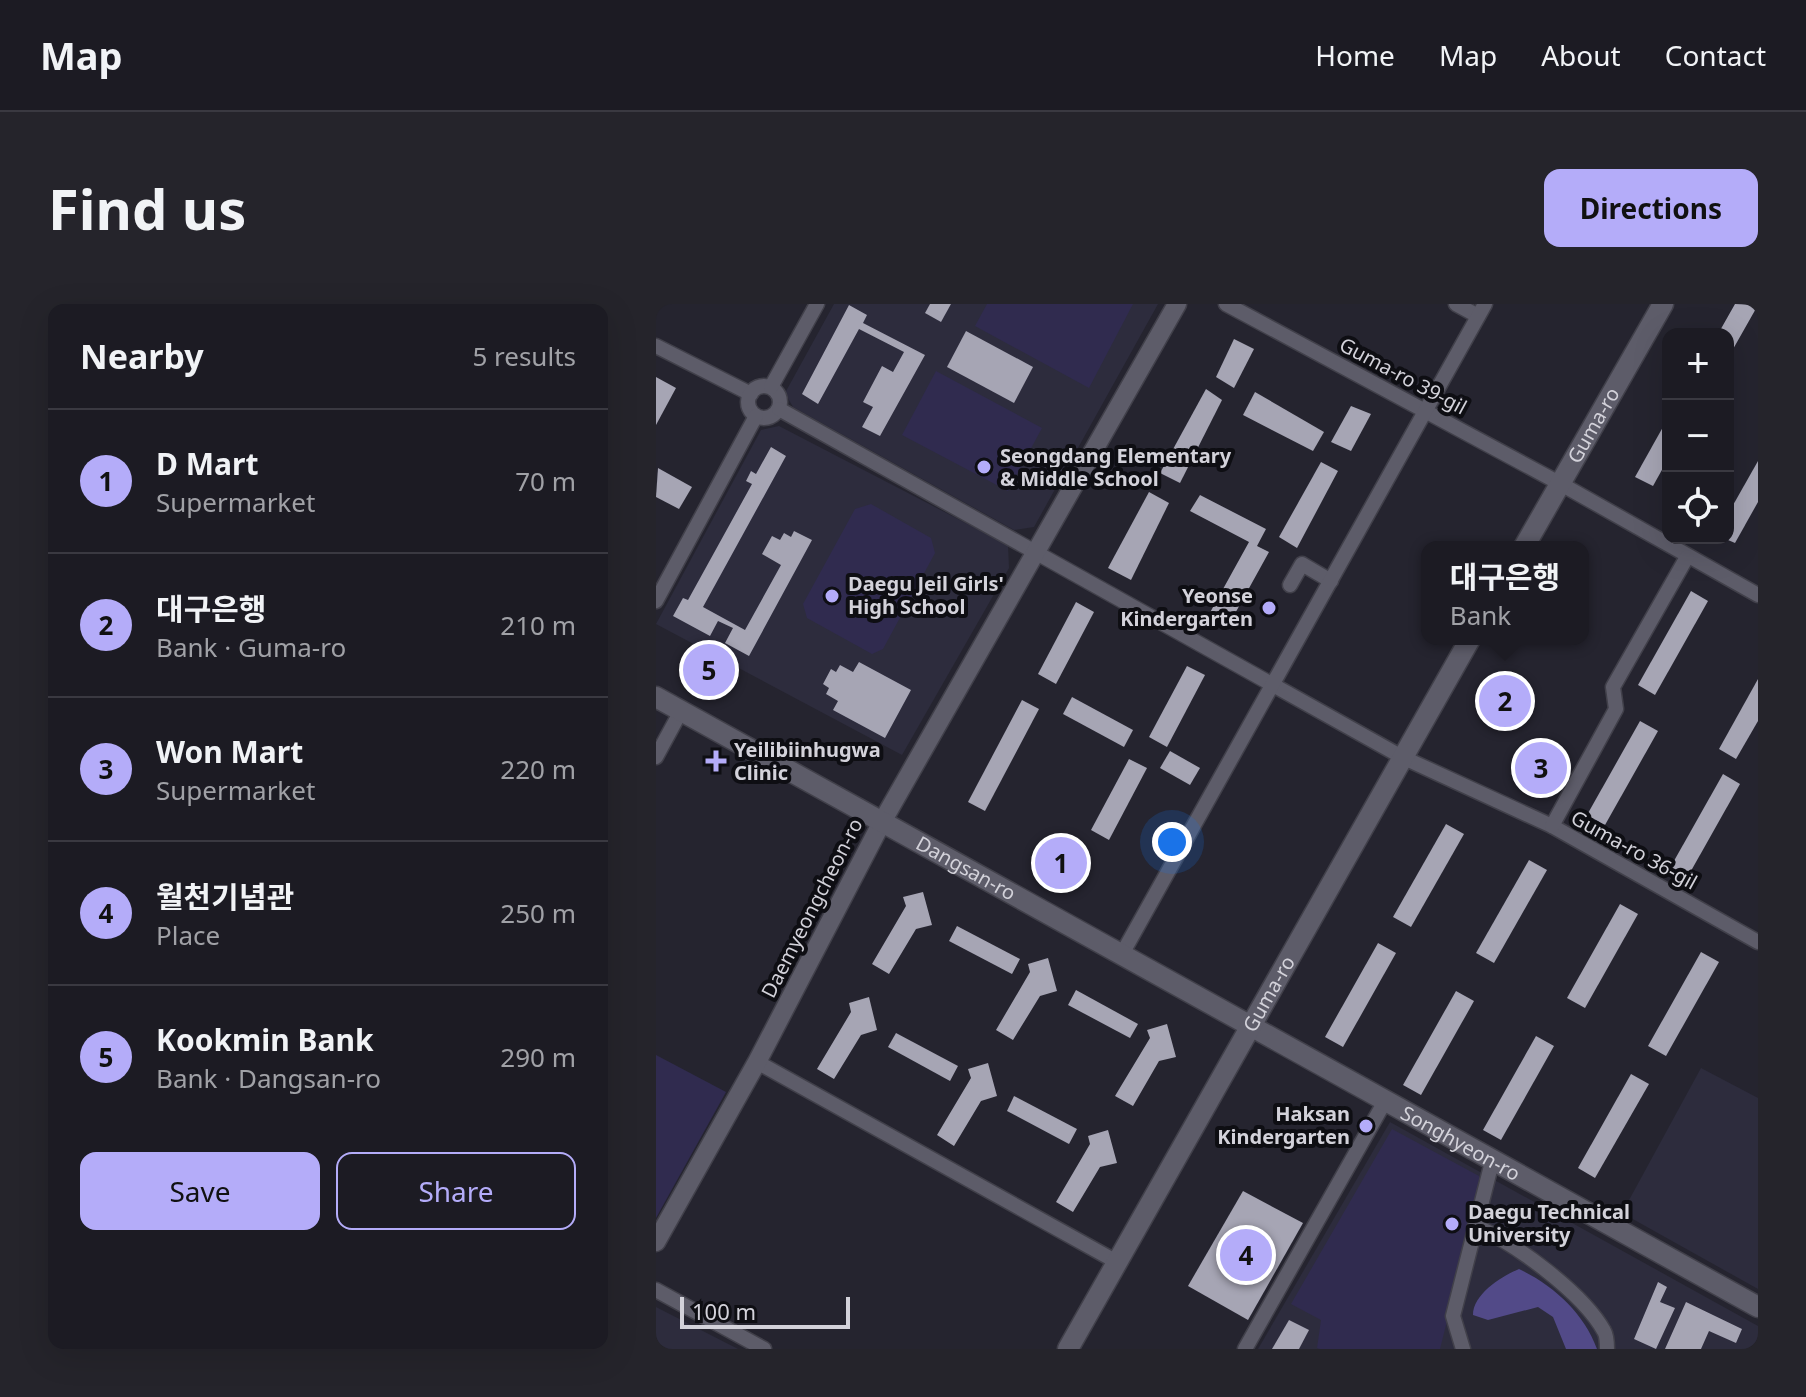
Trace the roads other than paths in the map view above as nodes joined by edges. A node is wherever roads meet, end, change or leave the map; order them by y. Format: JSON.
{"nodes":[{"id":1,"x":817,"y":304,"type":"edge"},
{"id":2,"x":1177,"y":304,"type":"edge"},
{"id":3,"x":1226,"y":304,"type":"edge"},
{"id":4,"x":1456,"y":304,"type":"edge"},
{"id":5,"x":1663,"y":304,"type":"edge"},
{"id":6,"x":1482,"y":310,"type":"edge"},
{"id":7,"x":656,"y":346,"type":"edge"},
{"id":8,"x":771,"y":387,"type":"junction"},
{"id":9,"x":751,"y":394,"type":"junction"},
{"id":10,"x":779,"y":409,"type":"junction"},
{"id":11,"x":1424,"y":411,"type":"junction"},
{"id":12,"x":756,"y":416,"type":"junction"},
{"id":13,"x":1561,"y":484,"type":"junction"},
{"id":14,"x":1528,"y":541,"type":"edge"},
{"id":15,"x":1034,"y":554,"type":"junction"},
{"id":16,"x":1687,"y":557,"type":"junction"},
{"id":17,"x":1331,"y":581,"type":"junction"},
{"id":18,"x":1290,"y":585,"type":"dead end"},
{"id":19,"x":1758,"y":595,"type":"edge"},
{"id":20,"x":656,"y":601,"type":"edge"},
{"id":21,"x":1467,"y":645,"type":"edge"},
{"id":22,"x":1274,"y":686,"type":"junction"},
{"id":23,"x":656,"y":697,"type":"edge"},
{"id":24,"x":681,"y":711,"type":"junction"},
{"id":25,"x":656,"y":757,"type":"edge"},
{"id":26,"x":1402,"y":757,"type":"junction"},
{"id":27,"x":882,"y":822,"type":"junction"},
{"id":28,"x":1552,"y":826,"type":"junction"},
{"id":29,"x":1758,"y":942,"type":"edge"},
{"id":30,"x":1122,"y":954,"type":"junction"},
{"id":31,"x":1249,"y":1026,"type":"junction"},
{"id":32,"x":757,"y":1062,"type":"junction"},
{"id":33,"x":1384,"y":1103,"type":"junction"},
{"id":34,"x":1492,"y":1162,"type":"junction"},
{"id":35,"x":1475,"y":1226,"type":"junction"},
{"id":36,"x":656,"y":1242,"type":"edge"},
{"id":37,"x":1117,"y":1262,"type":"junction"},
{"id":38,"x":656,"y":1290,"type":"edge"},
{"id":39,"x":1758,"y":1307,"type":"edge"},
{"id":40,"x":764,"y":1349,"type":"edge"},
{"id":41,"x":1068,"y":1349,"type":"edge"},
{"id":42,"x":1245,"y":1349,"type":"edge"},
{"id":43,"x":1463,"y":1349,"type":"edge"},
{"id":44,"x":1607,"y":1349,"type":"edge"}],
"edges":[{"from":1,"to":8,"type":"street"},
{"from":2,"to":15,"type":"street","name":"Daemyeongcheon-ro"},
{"from":3,"to":11,"type":"street","name":"Guma-ro 39-gil"},
{"from":4,"to":6,"type":"street"},
{"from":5,"to":13,"type":"main road","name":"Guma-ro"},
{"from":6,"to":11,"type":"street"},
{"from":7,"to":9,"type":"street"},
{"from":8,"to":9,"type":"street"},
{"from":8,"to":10,"type":"street"},
{"from":9,"to":12,"type":"street"},
{"from":10,"to":12,"type":"street"},
{"from":10,"to":15,"type":"street"},
{"from":11,"to":13,"type":"street","name":"Guma-ro 39-gil"},
{"from":11,"to":17,"type":"street"},
{"from":12,"to":20,"type":"street"},
{"from":13,"to":14,"type":"main road","name":"Guma-ro"},
{"from":13,"to":16,"type":"street","name":"Guma-ro 39-gil"},
{"from":15,"to":22,"type":"street","name":"Guma-ro 36-gil"},
{"from":15,"to":27,"type":"street","name":"Daemyeongcheon-ro"},
{"from":16,"to":19,"type":"street","name":"Guma-ro 39-gil"},
{"from":16,"to":28,"type":"street"},
{"from":17,"to":18,"type":"street"},
{"from":17,"to":22,"type":"street"},
{"from":21,"to":26,"type":"main road","name":"Guma-ro"},
{"from":22,"to":26,"type":"street","name":"Guma-ro 36-gil"},
{"from":22,"to":30,"type":"street"},
{"from":23,"to":24,"type":"main road","name":"Dangsan-ro"},
{"from":24,"to":25,"type":"street"},
{"from":24,"to":27,"type":"main road","name":"Dangsan-ro"},
{"from":26,"to":28,"type":"street","name":"Guma-ro 36-gil"},
{"from":26,"to":31,"type":"main road","name":"Guma-ro"},
{"from":27,"to":30,"type":"main road","name":"Dangsan-ro"},
{"from":27,"to":32,"type":"street","name":"Daemyeongcheon-ro"},
{"from":28,"to":29,"type":"street","name":"Guma-ro 36-gil"},
{"from":30,"to":31,"type":"main road","name":"Dangsan-ro"},
{"from":31,"to":33,"type":"main road","name":"Songhyeon-ro"},
{"from":31,"to":37,"type":"main road","name":"Guma-ro"},
{"from":32,"to":36,"type":"street","name":"Daemyeongcheon-ro"},
{"from":32,"to":37,"type":"street"},
{"from":33,"to":34,"type":"main road","name":"Songhyeon-ro"},
{"from":33,"to":42,"type":"street"},
{"from":34,"to":35,"type":"street"},
{"from":34,"to":39,"type":"main road","name":"Songhyeon-ro"},
{"from":35,"to":43,"type":"street"},
{"from":35,"to":44,"type":"street"},
{"from":37,"to":41,"type":"main road","name":"Guma-ro"},
{"from":38,"to":40,"type":"street"}]}
